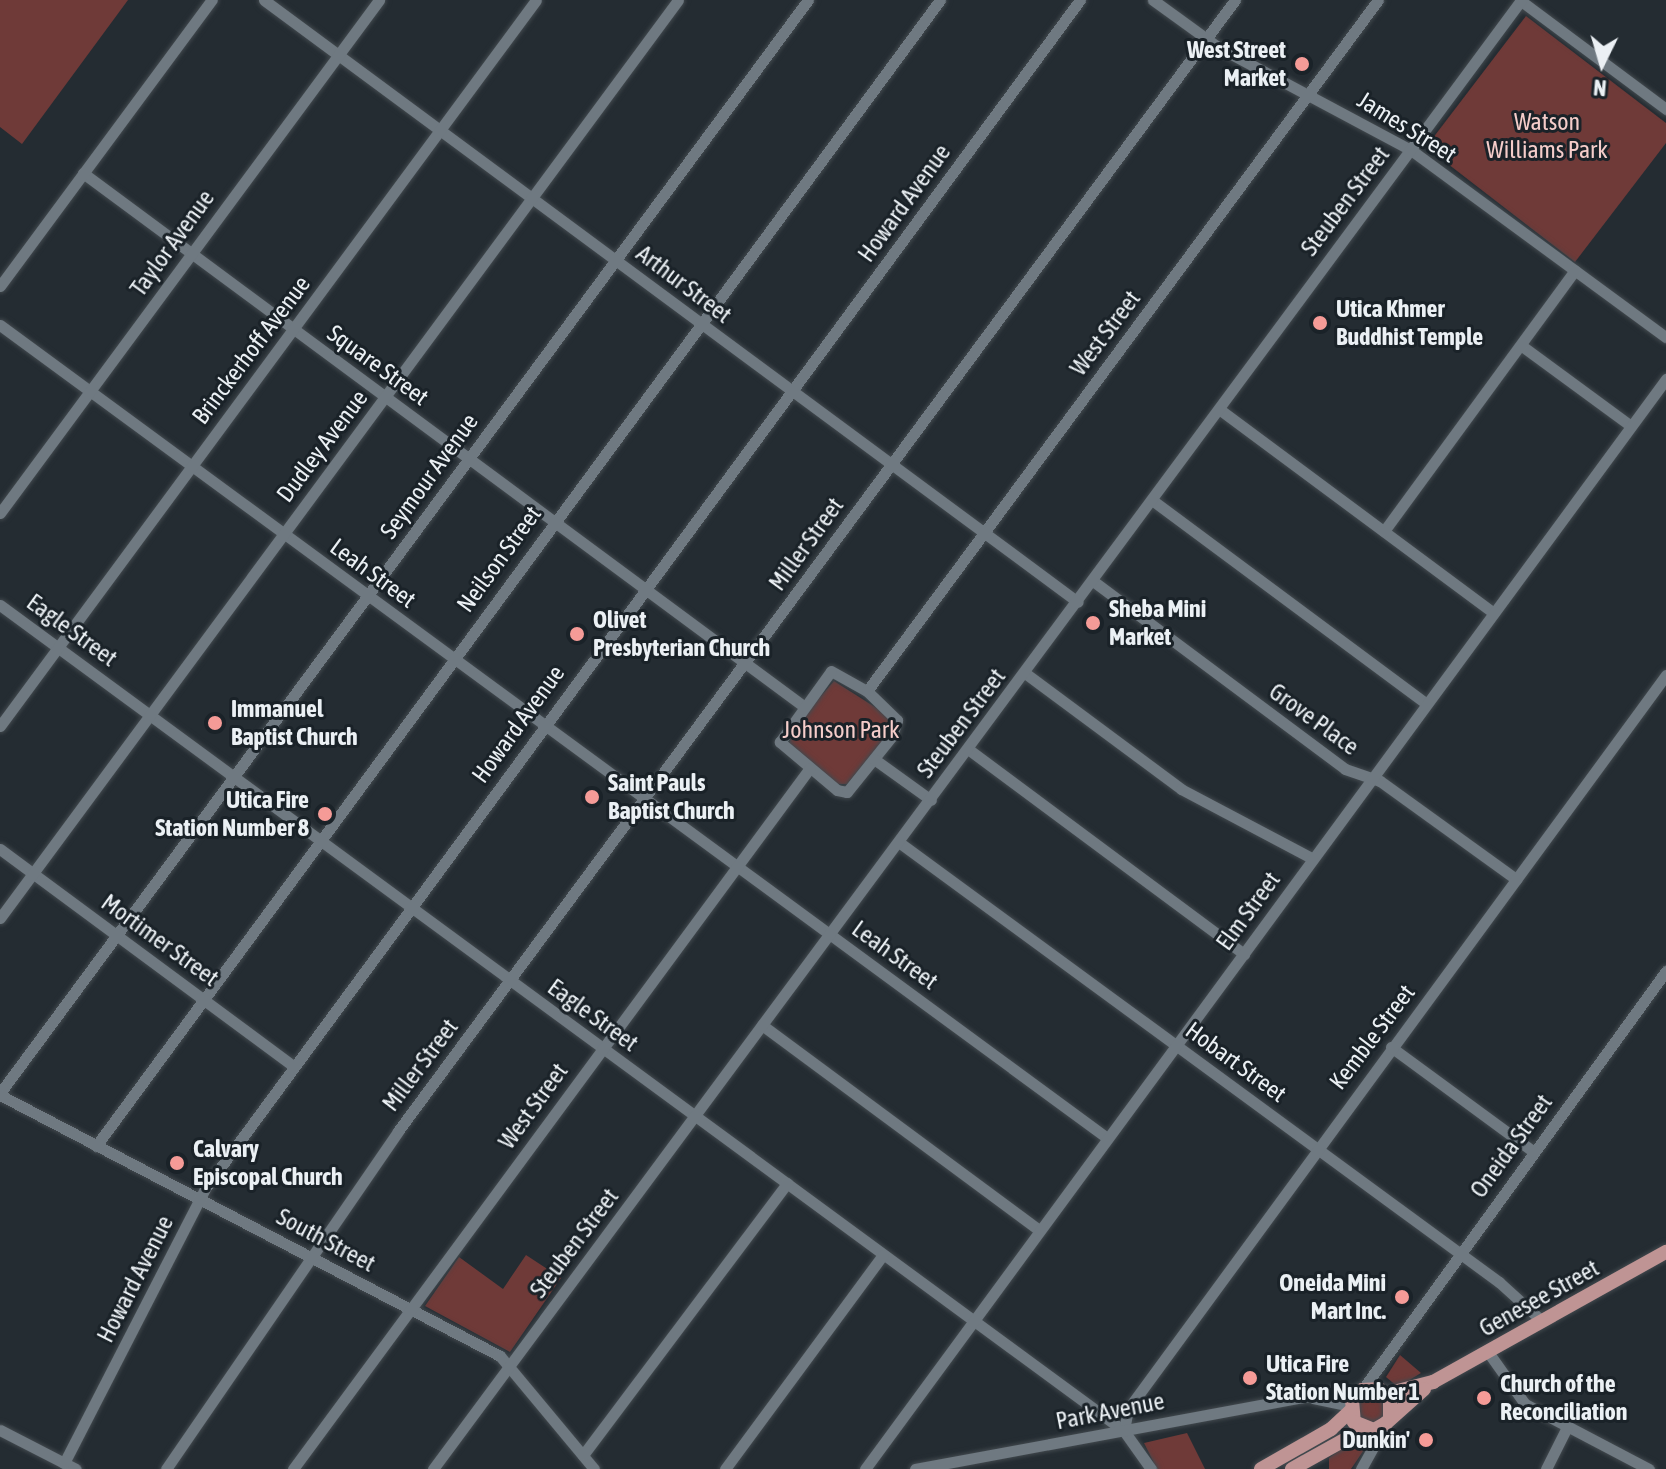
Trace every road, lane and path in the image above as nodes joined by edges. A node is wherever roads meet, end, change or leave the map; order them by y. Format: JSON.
{"nodes":[{"id":1,"x":212,"y":0,"type":"edge"},
{"id":2,"x":264,"y":0,"type":"edge"},
{"id":3,"x":379,"y":0,"type":"edge"},
{"id":4,"x":536,"y":0,"type":"edge"},
{"id":5,"x":678,"y":0,"type":"edge"},
{"id":6,"x":808,"y":0,"type":"edge"},
{"id":7,"x":940,"y":0,"type":"edge"},
{"id":8,"x":1080,"y":0,"type":"edge"},
{"id":9,"x":1153,"y":0,"type":"edge"},
{"id":10,"x":1235,"y":0,"type":"edge"},
{"id":11,"x":1378,"y":0,"type":"edge"},
{"id":12,"x":1521,"y":0,"type":"edge"},
{"id":13,"x":1206,"y":39,"type":"junction"},
{"id":14,"x":338,"y":54,"type":"junction"},
{"id":15,"x":1309,"y":94,"type":"junction"},
{"id":16,"x":1666,"y":109,"type":"edge"},
{"id":17,"x":441,"y":131,"type":"junction"},
{"id":18,"x":1411,"y":150,"type":"junction"},
{"id":19,"x":83,"y":173,"type":"junction"},
{"id":20,"x":532,"y":198,"type":"junction"},
{"id":21,"x":192,"y":253,"type":"junction"},
{"id":22,"x":615,"y":260,"type":"junction"},
{"id":23,"x":1575,"y":270,"type":"junction"},
{"id":24,"x":0,"y":286,"type":"edge"},
{"id":25,"x":701,"y":324,"type":"junction"},
{"id":26,"x":0,"y":325,"type":"edge"},
{"id":27,"x":293,"y":329,"type":"junction"},
{"id":28,"x":1666,"y":337,"type":"edge"},
{"id":29,"x":1522,"y":346,"type":"junction"},
{"id":30,"x":1666,"y":379,"type":"edge"},
{"id":31,"x":90,"y":391,"type":"junction"},
{"id":32,"x":791,"y":391,"type":"junction"},
{"id":33,"x":386,"y":397,"type":"junction"},
{"id":34,"x":1219,"y":409,"type":"junction"},
{"id":35,"x":1631,"y":426,"type":"junction"},
{"id":36,"x":469,"y":459,"type":"junction"},
{"id":37,"x":893,"y":465,"type":"junction"},
{"id":38,"x":192,"y":467,"type":"junction"},
{"id":39,"x":1152,"y":500,"type":"junction"},
{"id":40,"x":0,"y":513,"type":"edge"},
{"id":41,"x":554,"y":521,"type":"junction"},
{"id":42,"x":1384,"y":531,"type":"junction"},
{"id":43,"x":984,"y":532,"type":"junction"},
{"id":44,"x":283,"y":535,"type":"junction"},
{"id":45,"x":1093,"y":581,"type":"junction"},
{"id":46,"x":645,"y":589,"type":"junction"},
{"id":47,"x":368,"y":596,"type":"junction"},
{"id":48,"x":1078,"y":602,"type":"junction"},
{"id":49,"x":0,"y":605,"type":"edge"},
{"id":50,"x":1494,"y":613,"type":"junction"},
{"id":51,"x":58,"y":647,"type":"junction"},
{"id":52,"x":452,"y":659,"type":"junction"},
{"id":53,"x":746,"y":662,"type":"junction"},
{"id":54,"x":1025,"y":673,"type":"junction"},
{"id":55,"x":1666,"y":675,"type":"edge"},
{"id":56,"x":867,"y":691,"type":"junction"},
{"id":57,"x":1427,"y":704,"type":"junction"},
{"id":58,"x":802,"y":705,"type":"junction"},
{"id":59,"x":150,"y":715,"type":"junction"},
{"id":60,"x":0,"y":726,"type":"edge"},
{"id":61,"x":544,"y":727,"type":"junction"},
{"id":62,"x":968,"y":749,"type":"junction"},
{"id":63,"x":874,"y":759,"type":"junction"},
{"id":64,"x":809,"y":769,"type":"junction"},
{"id":65,"x":234,"y":777,"type":"junction"},
{"id":66,"x":1371,"y":780,"type":"junction"},
{"id":67,"x":931,"y":800,"type":"junction"},
{"id":68,"x":643,"y":801,"type":"junction"},
{"id":69,"x":319,"y":839,"type":"junction"},
{"id":70,"x":900,"y":843,"type":"junction"},
{"id":71,"x":0,"y":849,"type":"edge"},
{"id":72,"x":1313,"y":859,"type":"junction"},
{"id":73,"x":735,"y":869,"type":"junction"},
{"id":74,"x":33,"y":874,"type":"junction"},
{"id":75,"x":1516,"y":879,"type":"junction"},
{"id":76,"x":410,"y":907,"type":"junction"},
{"id":77,"x":0,"y":918,"type":"edge"},
{"id":78,"x":118,"y":936,"type":"junction"},
{"id":79,"x":830,"y":936,"type":"junction"},
{"id":80,"x":1244,"y":954,"type":"junction"},
{"id":81,"x":1666,"y":971,"type":"edge"},
{"id":82,"x":510,"y":981,"type":"junction"},
{"id":83,"x":202,"y":998,"type":"junction"},
{"id":84,"x":762,"y":1025,"type":"junction"},
{"id":85,"x":1176,"y":1046,"type":"junction"},
{"id":86,"x":1391,"y":1047,"type":"junction"},
{"id":87,"x":603,"y":1049,"type":"junction"},
{"id":88,"x":293,"y":1066,"type":"junction"},
{"id":89,"x":0,"y":1094,"type":"edge"},
{"id":90,"x":695,"y":1117,"type":"junction"},
{"id":91,"x":1107,"y":1138,"type":"junction"},
{"id":92,"x":96,"y":1146,"type":"junction"},
{"id":93,"x":1318,"y":1150,"type":"junction"},
{"id":94,"x":1534,"y":1152,"type":"junction"},
{"id":95,"x":787,"y":1183,"type":"junction"},
{"id":96,"x":200,"y":1199,"type":"junction"},
{"id":97,"x":1039,"y":1230,"type":"junction"},
{"id":98,"x":1666,"y":1252,"type":"edge"},
{"id":99,"x":1460,"y":1253,"type":"junction"},
{"id":100,"x":883,"y":1255,"type":"junction"},
{"id":101,"x":308,"y":1256,"type":"junction"},
{"id":102,"x":411,"y":1310,"type":"junction"},
{"id":103,"x":971,"y":1321,"type":"junction"},
{"id":104,"x":1542,"y":1321,"type":"junction"},
{"id":105,"x":1390,"y":1346,"type":"junction"},
{"id":106,"x":1488,"y":1352,"type":"junction"},
{"id":107,"x":509,"y":1366,"type":"junction"},
{"id":108,"x":1433,"y":1382,"type":"junction"},
{"id":109,"x":1360,"y":1391,"type":"junction"},
{"id":110,"x":1385,"y":1393,"type":"junction"},
{"id":111,"x":1313,"y":1397,"type":"junction"},
{"id":112,"x":1350,"y":1408,"type":"junction"},
{"id":113,"x":1388,"y":1420,"type":"junction"},
{"id":114,"x":1567,"y":1427,"type":"junction"},
{"id":115,"x":1365,"y":1429,"type":"junction"},
{"id":116,"x":0,"y":1430,"type":"edge"},
{"id":117,"x":1124,"y":1431,"type":"junction"},
{"id":118,"x":1372,"y":1450,"type":"junction"},
{"id":119,"x":583,"y":1455,"type":"junction"},
{"id":120,"x":64,"y":1463,"type":"junction"},
{"id":121,"x":76,"y":1469,"type":"edge"},
{"id":122,"x":166,"y":1469,"type":"edge"},
{"id":123,"x":293,"y":1469,"type":"edge"},
{"id":124,"x":433,"y":1469,"type":"edge"},
{"id":125,"x":594,"y":1469,"type":"edge"},
{"id":126,"x":725,"y":1469,"type":"edge"},
{"id":127,"x":865,"y":1469,"type":"edge"},
{"id":128,"x":915,"y":1469,"type":"edge"},
{"id":129,"x":1151,"y":1469,"type":"edge"},
{"id":130,"x":1261,"y":1469,"type":"edge"},
{"id":131,"x":1292,"y":1469,"type":"edge"},
{"id":132,"x":1362,"y":1469,"type":"edge"},
{"id":133,"x":1546,"y":1469,"type":"edge"},
{"id":134,"x":1649,"y":1469,"type":"edge"}],
"edges":[{"from":1,"to":19,"type":"street"},
{"from":2,"to":14,"type":"street","name":"Arthur Street"},
{"from":3,"to":14,"type":"street","name":"Taylor Avenue"},
{"from":4,"to":17,"type":"street","name":"Brinckerhoff Avenue"},
{"from":5,"to":20,"type":"street","name":"Dudley Avenue"},
{"from":6,"to":22,"type":"street","name":"Seymour Avenue"},
{"from":7,"to":25,"type":"street","name":"Neilson Street"},
{"from":8,"to":32,"type":"street","name":"Howard Avenue"},
{"from":9,"to":13,"type":"street","name":"James Street"},
{"from":10,"to":13,"type":"street","name":"Miller Street"},
{"from":11,"to":15,"type":"street","name":"West Street"},
{"from":12,"to":16,"type":"street"},
{"from":12,"to":18,"type":"street","name":"Steuben Street"},
{"from":13,"to":15,"type":"street","name":"James Street"},
{"from":13,"to":37,"type":"street","name":"Miller Street"},
{"from":14,"to":17,"type":"street","name":"Arthur Street"},
{"from":14,"to":21,"type":"street","name":"Taylor Avenue"},
{"from":15,"to":18,"type":"street","name":"James Street"},
{"from":15,"to":43,"type":"street","name":"West Street"},
{"from":17,"to":20,"type":"street","name":"Arthur Street"},
{"from":17,"to":27,"type":"street","name":"Brinckerhoff Avenue"},
{"from":18,"to":23,"type":"street","name":"James Street"},
{"from":18,"to":34,"type":"street","name":"Steuben Street"},
{"from":19,"to":21,"type":"street","name":"Square Street"},
{"from":19,"to":24,"type":"street"},
{"from":20,"to":22,"type":"street","name":"Arthur Street"},
{"from":20,"to":33,"type":"street","name":"Dudley Avenue"},
{"from":21,"to":27,"type":"street","name":"Square Street"},
{"from":21,"to":31,"type":"street","name":"Taylor Avenue"},
{"from":22,"to":25,"type":"street","name":"Arthur Street"},
{"from":22,"to":36,"type":"street","name":"Seymour Avenue"},
{"from":23,"to":28,"type":"street","name":"James Street"},
{"from":23,"to":29,"type":"street"},
{"from":25,"to":32,"type":"street","name":"Arthur Street"},
{"from":25,"to":41,"type":"street","name":"Neilson Street"},
{"from":26,"to":31,"type":"street","name":"Leah Street"},
{"from":27,"to":33,"type":"street","name":"Square Street"},
{"from":27,"to":38,"type":"street","name":"Brinckerhoff Avenue"},
{"from":29,"to":35,"type":"street"},
{"from":29,"to":42,"type":"street"},
{"from":30,"to":35,"type":"street","name":"Elm Street"},
{"from":31,"to":38,"type":"street","name":"Leah Street"},
{"from":31,"to":40,"type":"street","name":"Taylor Avenue"},
{"from":32,"to":37,"type":"street","name":"Arthur Street"},
{"from":32,"to":46,"type":"street","name":"Howard Avenue"},
{"from":33,"to":36,"type":"street","name":"Square Street"},
{"from":33,"to":44,"type":"street","name":"Dudley Avenue"},
{"from":34,"to":39,"type":"street","name":"Steuben Street"},
{"from":34,"to":42,"type":"street"},
{"from":35,"to":50,"type":"street","name":"Elm Street"},
{"from":36,"to":41,"type":"street","name":"Square Street"},
{"from":36,"to":47,"type":"street","name":"Seymour Avenue"},
{"from":37,"to":43,"type":"street","name":"Arthur Street"},
{"from":37,"to":53,"type":"street","name":"Miller Street"},
{"from":38,"to":44,"type":"street","name":"Leah Street"},
{"from":38,"to":51,"type":"street","name":"Brinckerhoff Avenue"},
{"from":39,"to":45,"type":"street","name":"Steuben Street"},
{"from":39,"to":57,"type":"street"},
{"from":41,"to":46,"type":"street","name":"Square Street"},
{"from":41,"to":52,"type":"street","name":"Neilson Street"},
{"from":42,"to":50,"type":"street"},
{"from":43,"to":48,"type":"street","name":"Arthur Street"},
{"from":43,"to":56,"type":"street","name":"West Street"},
{"from":44,"to":47,"type":"street","name":"Leah Street"},
{"from":44,"to":59,"type":"street","name":"Dudley Avenue"},
{"from":45,"to":48,"type":"street","name":"Steuben Street"},
{"from":45,"to":66,"type":"street","name":"Grove Place"},
{"from":46,"to":53,"type":"street","name":"Square Street"},
{"from":46,"to":61,"type":"street","name":"Howard Avenue"},
{"from":47,"to":52,"type":"street","name":"Leah Street"},
{"from":47,"to":65,"type":"street","name":"Seymour Avenue"},
{"from":48,"to":54,"type":"street","name":"Steuben Street"},
{"from":49,"to":51,"type":"street","name":"Eagle Street"},
{"from":50,"to":57,"type":"street","name":"Elm Street"},
{"from":51,"to":59,"type":"street","name":"Eagle Street"},
{"from":51,"to":60,"type":"street","name":"Brinckerhoff Avenue"},
{"from":52,"to":61,"type":"street","name":"Leah Street"},
{"from":52,"to":69,"type":"street","name":"Neilson Street"},
{"from":53,"to":58,"type":"street","name":"Square Street"},
{"from":53,"to":68,"type":"street","name":"Miller Street"},
{"from":54,"to":62,"type":"street","name":"Steuben Street"},
{"from":54,"to":72,"type":"street"},
{"from":55,"to":75,"type":"street","name":"Kemble Street"},
{"from":56,"to":58,"type":"street"},
{"from":56,"to":63,"type":"street"},
{"from":57,"to":66,"type":"street","name":"Elm Street"},
{"from":58,"to":64,"type":"street"},
{"from":59,"to":65,"type":"street","name":"Eagle Street"},
{"from":59,"to":74,"type":"street","name":"Dudley Avenue"},
{"from":61,"to":68,"type":"street","name":"Leah Street"},
{"from":61,"to":76,"type":"street","name":"Howard Avenue"},
{"from":62,"to":67,"type":"street","name":"Steuben Street"},
{"from":62,"to":80,"type":"street"},
{"from":63,"to":64,"type":"street"},
{"from":63,"to":67,"type":"street"},
{"from":64,"to":73,"type":"street","name":"West Street"},
{"from":65,"to":69,"type":"street","name":"Eagle Street"},
{"from":65,"to":78,"type":"street","name":"Seymour Avenue"},
{"from":66,"to":72,"type":"street","name":"Elm Street"},
{"from":66,"to":75,"type":"street","name":"Grove Place"},
{"from":67,"to":70,"type":"street","name":"Steuben Street"},
{"from":68,"to":73,"type":"street","name":"Leah Street"},
{"from":68,"to":82,"type":"street","name":"Miller Street"},
{"from":69,"to":76,"type":"street","name":"Eagle Street"},
{"from":69,"to":83,"type":"street","name":"Neilson Street"},
{"from":70,"to":79,"type":"street","name":"Steuben Street"},
{"from":70,"to":85,"type":"street","name":"Hobart Street"},
{"from":71,"to":74,"type":"street","name":"Mortimer Street"},
{"from":72,"to":80,"type":"street","name":"Elm Street"},
{"from":73,"to":79,"type":"street","name":"Leah Street"},
{"from":73,"to":87,"type":"street","name":"West Street"},
{"from":74,"to":77,"type":"street","name":"Dudley Avenue"},
{"from":74,"to":78,"type":"street","name":"Mortimer Street"},
{"from":75,"to":86,"type":"street","name":"Kemble Street"},
{"from":76,"to":82,"type":"street","name":"Eagle Street"},
{"from":76,"to":88,"type":"street","name":"Howard Avenue"},
{"from":78,"to":83,"type":"street","name":"Mortimer Street"},
{"from":78,"to":89,"type":"street","name":"Seymour Avenue"},
{"from":79,"to":84,"type":"street","name":"Steuben Street"},
{"from":79,"to":91,"type":"street","name":"Leah Street"},
{"from":80,"to":85,"type":"street","name":"Elm Street"},
{"from":81,"to":94,"type":"street","name":"Oneida Street"},
{"from":82,"to":87,"type":"street","name":"Eagle Street"},
{"from":82,"to":101,"type":"street","name":"Miller Street"},
{"from":83,"to":88,"type":"street","name":"Mortimer Street"},
{"from":83,"to":92,"type":"street","name":"Neilson Street"},
{"from":84,"to":90,"type":"street","name":"Steuben Street"},
{"from":84,"to":97,"type":"street"},
{"from":85,"to":91,"type":"street","name":"Elm Street"},
{"from":85,"to":93,"type":"street","name":"Hobart Street"},
{"from":86,"to":93,"type":"street","name":"Kemble Street"},
{"from":86,"to":94,"type":"street"},
{"from":87,"to":90,"type":"street","name":"Eagle Street"},
{"from":87,"to":102,"type":"street","name":"West Street"},
{"from":88,"to":96,"type":"street","name":"Howard Avenue"},
{"from":89,"to":92,"type":"street","name":"South Street"},
{"from":90,"to":95,"type":"street","name":"Eagle Street"},
{"from":90,"to":107,"type":"street","name":"Steuben Street"},
{"from":91,"to":97,"type":"street","name":"Elm Street"},
{"from":92,"to":96,"type":"street","name":"South Street"},
{"from":93,"to":99,"type":"street","name":"Hobart Street"},
{"from":93,"to":117,"type":"street","name":"Kemble Street"},
{"from":94,"to":99,"type":"street","name":"Oneida Street"},
{"from":95,"to":100,"type":"street","name":"Eagle Street"},
{"from":95,"to":119,"type":"street"},
{"from":96,"to":101,"type":"street","name":"South Street"},
{"from":96,"to":120,"type":"street","name":"Howard Avenue"},
{"from":97,"to":103,"type":"street","name":"Elm Street"},
{"from":98,"to":104,"type":"main road","name":"Genesee Street"},
{"from":99,"to":104,"type":"street","name":"Hobart Street"},
{"from":99,"to":105,"type":"street","name":"Oneida Street"},
{"from":100,"to":103,"type":"street","name":"Eagle Street"},
{"from":100,"to":126,"type":"street"},
{"from":101,"to":102,"type":"street","name":"South Street"},
{"from":101,"to":122,"type":"street","name":"Miller Street"},
{"from":102,"to":107,"type":"street","name":"South Street"},
{"from":102,"to":123,"type":"street","name":"West Street"},
{"from":103,"to":117,"type":"street","name":"Eagle Street"},
{"from":103,"to":127,"type":"street","name":"Elm Street"},
{"from":104,"to":106,"type":"main road","name":"Genesee Street"},
{"from":105,"to":109,"type":"street","name":"Oneida Street"},
{"from":105,"to":110,"type":"street","name":"Oneida Street"},
{"from":106,"to":108,"type":"main road","name":"Genesee Street"},
{"from":106,"to":114,"type":"street"},
{"from":107,"to":119,"type":"street","name":"South Street"},
{"from":107,"to":124,"type":"street","name":"Steuben Street"},
{"from":108,"to":110,"type":"main road","name":"Genesee Street"},
{"from":108,"to":113,"type":"main road","name":"Genesee Street"},
{"from":109,"to":110,"type":"main road","name":"Genesee Street"},
{"from":109,"to":111,"type":"street","name":"Park Avenue"},
{"from":109,"to":112,"type":"main road"},
{"from":110,"to":113,"type":"main road"},
{"from":111,"to":112,"type":"street","name":"Park Avenue"},
{"from":111,"to":117,"type":"street","name":"Park Avenue"},
{"from":112,"to":115,"type":"main road"},
{"from":112,"to":130,"type":"main road"},
{"from":113,"to":115,"type":"main road"},
{"from":113,"to":118,"type":"street"},
{"from":114,"to":133,"type":"street"},
{"from":114,"to":134,"type":"street"},
{"from":115,"to":118,"type":"street"},
{"from":115,"to":131,"type":"main road"},
{"from":116,"to":120,"type":"street"},
{"from":117,"to":128,"type":"street","name":"Park Avenue"},
{"from":117,"to":129,"type":"street","name":"Eagle Street"},
{"from":118,"to":132,"type":"street"},
{"from":119,"to":125,"type":"street","name":"South Street"},
{"from":120,"to":121,"type":"street"}]}
